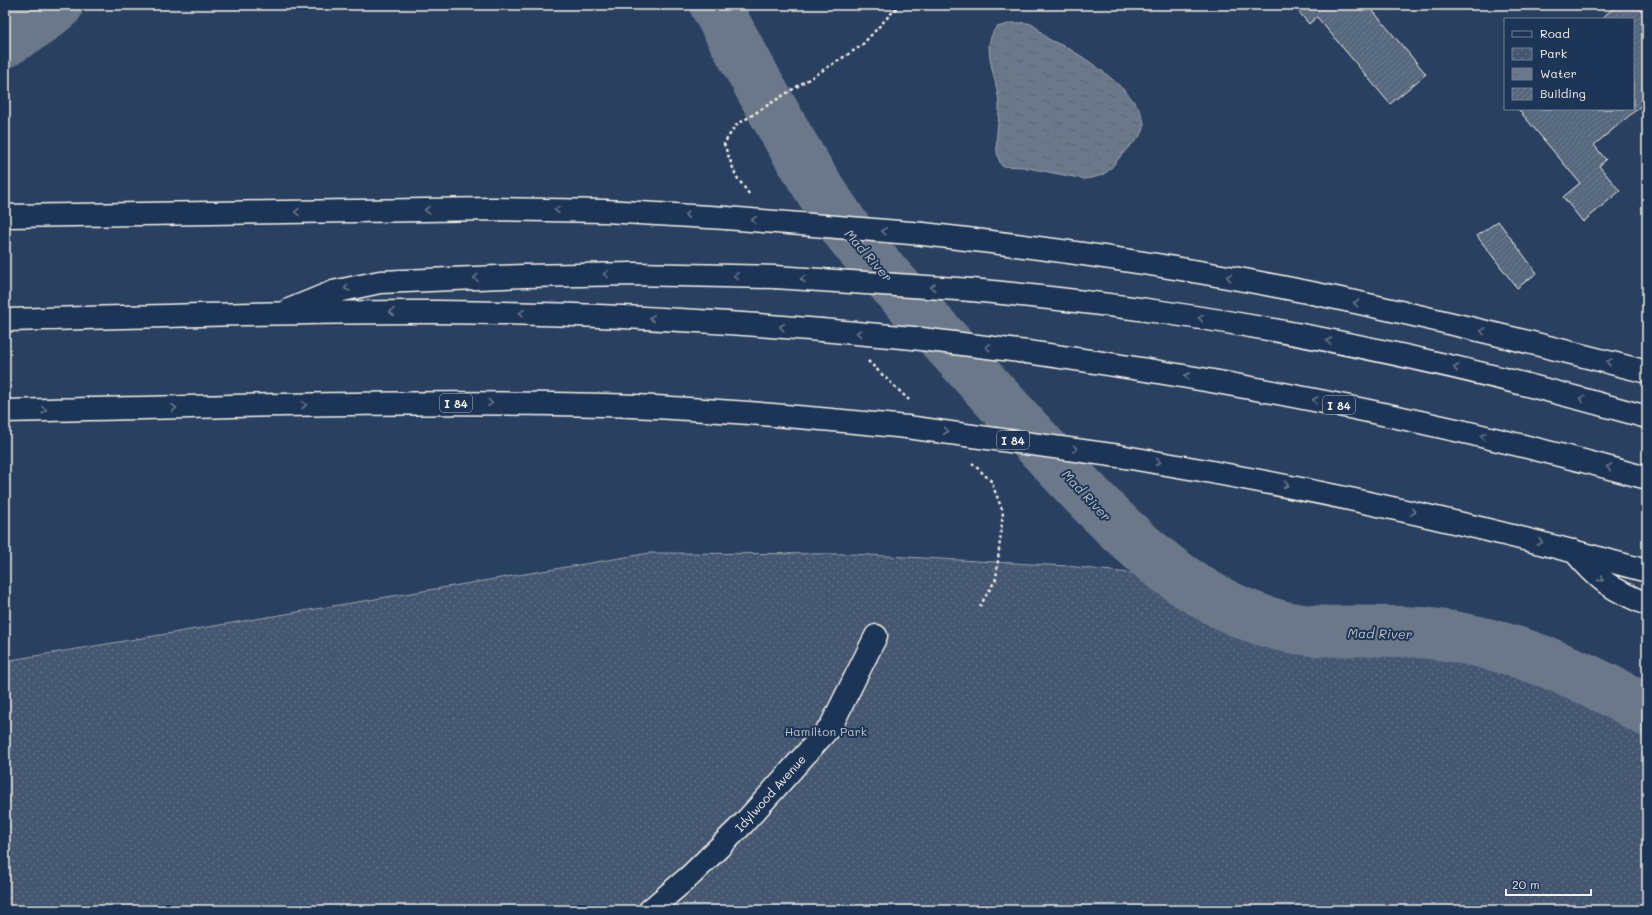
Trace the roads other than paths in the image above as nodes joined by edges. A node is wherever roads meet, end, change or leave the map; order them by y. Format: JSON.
{"nodes":[{"id":1,"x":5,"y":216,"type":"edge"},
{"id":2,"x":279,"y":314,"type":"junction"},
{"id":3,"x":5,"y":320,"type":"edge"},
{"id":4,"x":1647,"y":372,"type":"edge"},
{"id":5,"x":5,"y":411,"type":"edge"},
{"id":6,"x":1647,"y":416,"type":"edge"},
{"id":7,"x":1647,"y":478,"type":"edge"},
{"id":8,"x":1574,"y":551,"type":"junction"},
{"id":9,"x":1647,"y":571,"type":"edge"},
{"id":10,"x":1647,"y":604,"type":"edge"},
{"id":11,"x":876,"y":636,"type":"dead end"},
{"id":12,"x":650,"y":910,"type":"edge"}],
"edges":[{"from":4,"to":1,"type":"main road","one_way":true,"bridge":true},
{"from":2,"to":3,"type":"main road","number":"I 84"},
{"from":6,"to":2,"type":"main road","one_way":true,"bridge":true},
{"from":7,"to":2,"type":"main road","number":"I 84","one_way":true,"bridge":true},
{"from":5,"to":8,"type":"main road","number":"I 84","one_way":true,"bridge":true},
{"from":8,"to":9,"type":"main road","number":"I 84"},
{"from":8,"to":10,"type":"main road","one_way":true},
{"from":11,"to":12,"type":"main road","name":"Idylwood Avenue"}]}
